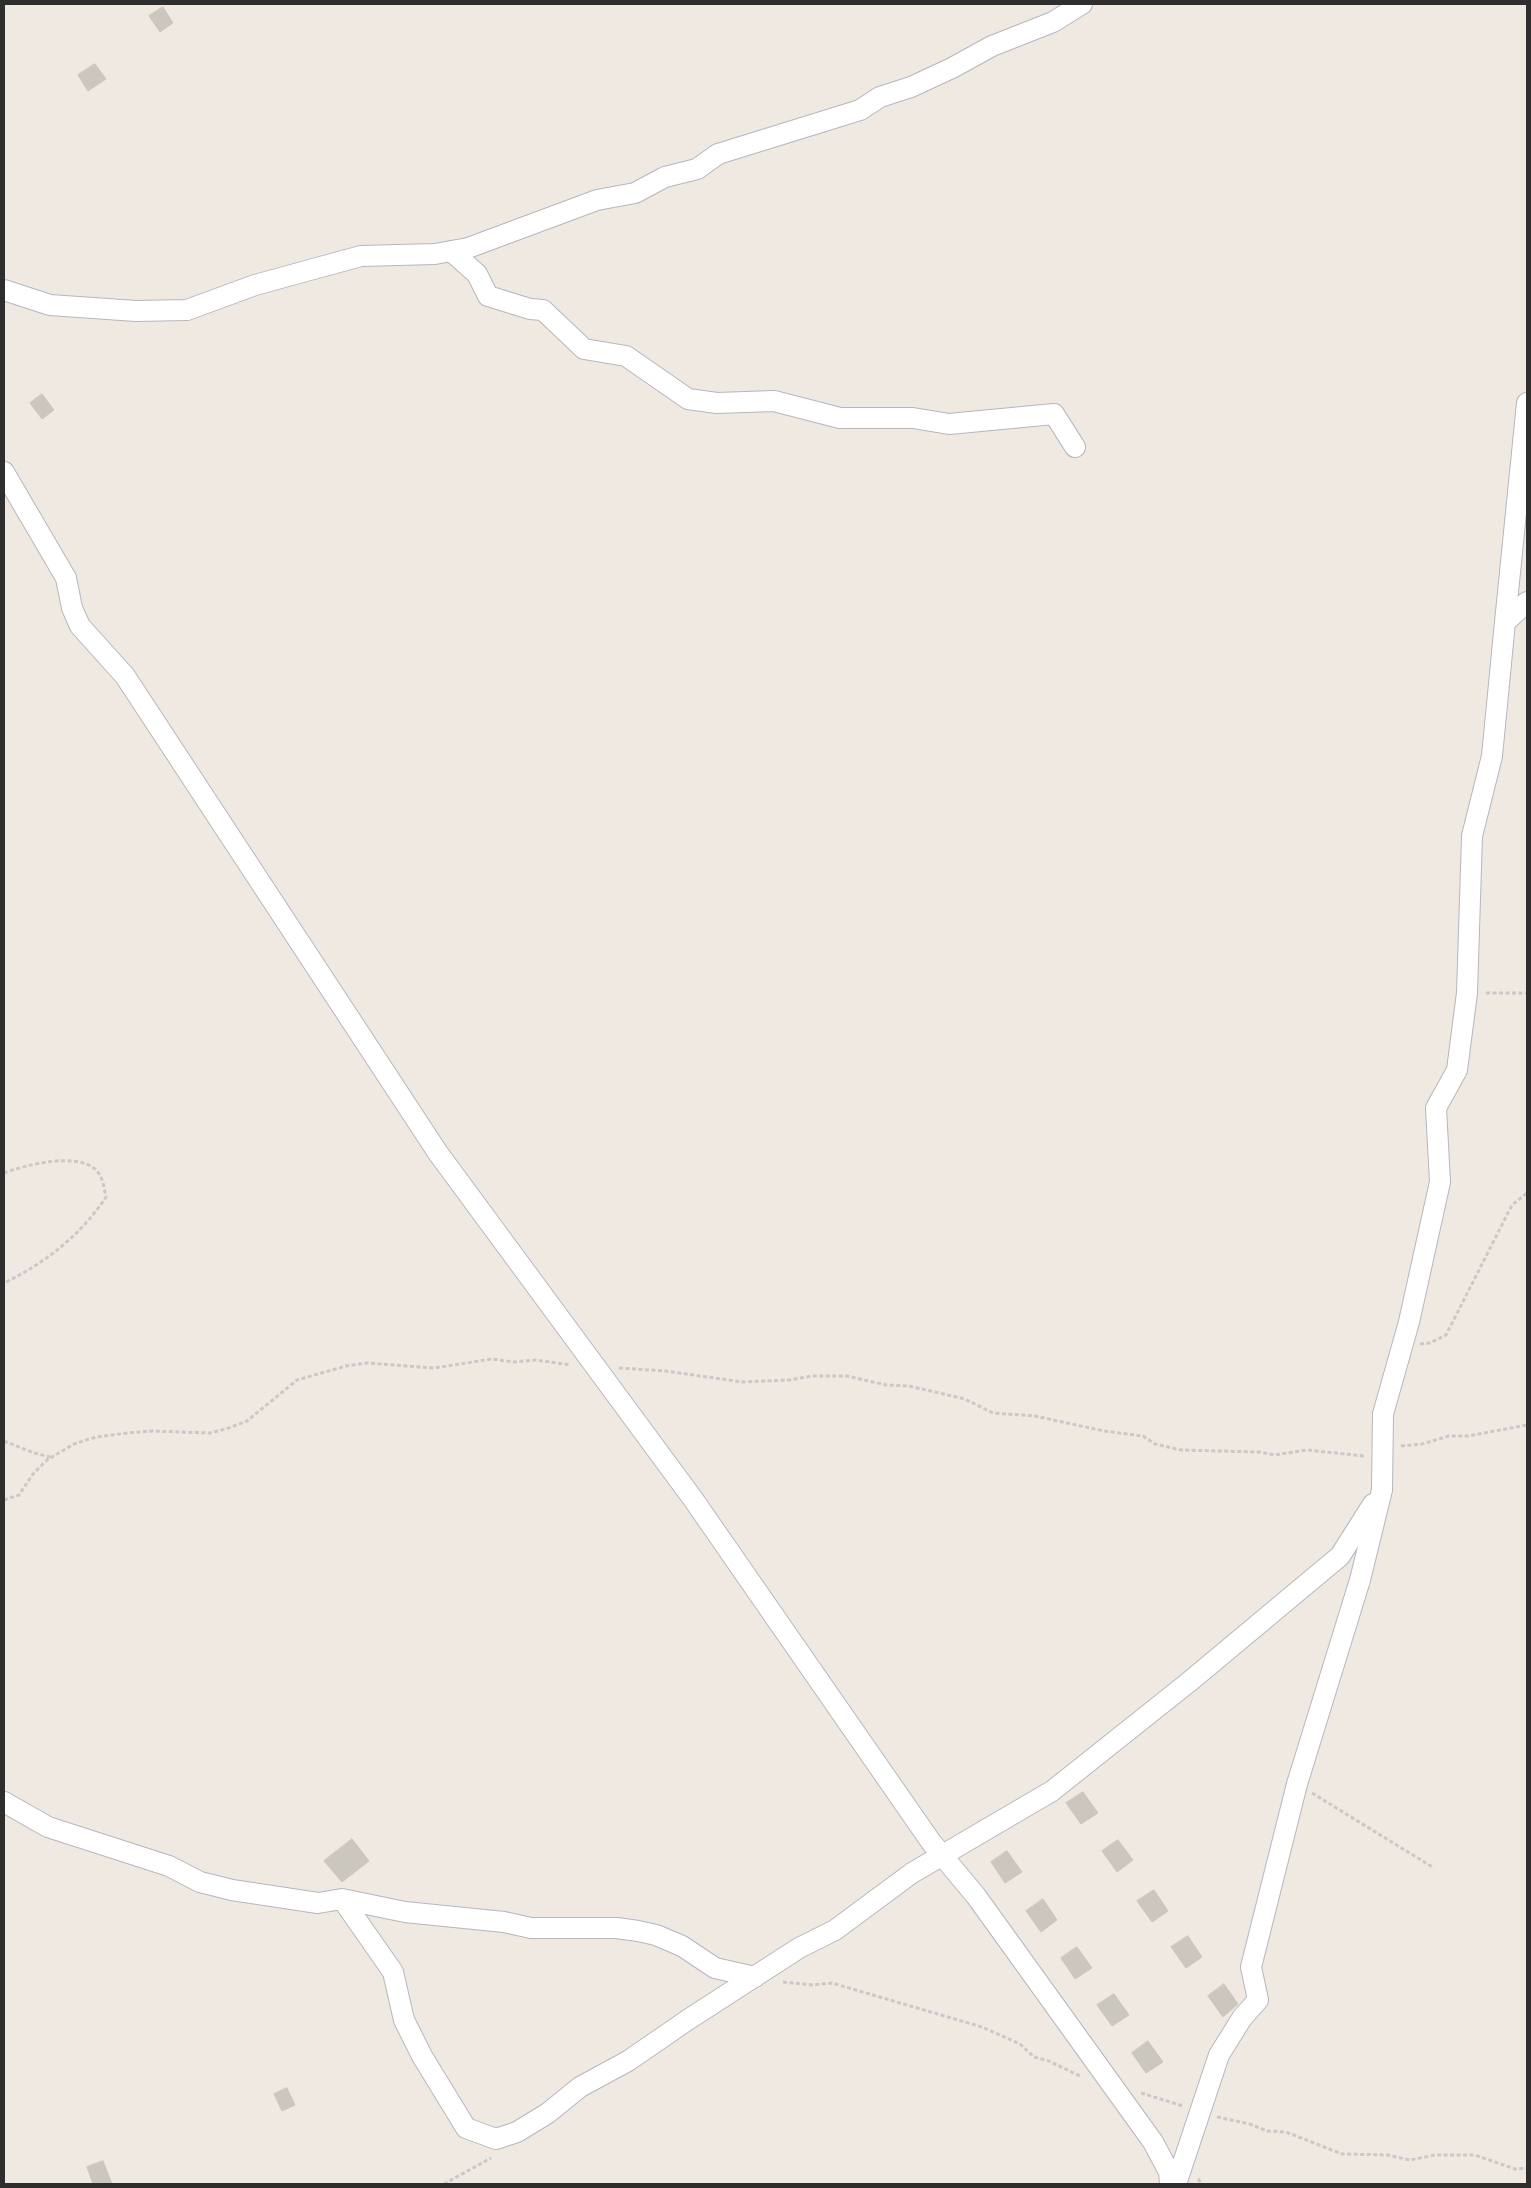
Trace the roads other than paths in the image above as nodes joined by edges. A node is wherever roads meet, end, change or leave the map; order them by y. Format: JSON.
{"nodes":[{"id":1,"x":1082,"y":4,"type":"edge"},
{"id":2,"x":451,"y":251,"type":"junction"},
{"id":3,"x":4,"y":290,"type":"edge"},
{"id":4,"x":1527,"y":403,"type":"edge"},
{"id":5,"x":1075,"y":447,"type":"dead end"},
{"id":6,"x":4,"y":472,"type":"edge"},
{"id":7,"x":1527,"y":602,"type":"edge"},
{"id":8,"x":1506,"y":622,"type":"junction"},
{"id":9,"x":1382,"y":1490,"type":"junction"},
{"id":10,"x":4,"y":1802,"type":"edge"},
{"id":11,"x":941,"y":1855,"type":"junction"},
{"id":12,"x":342,"y":1899,"type":"junction"},
{"id":13,"x":755,"y":1977,"type":"junction"},
{"id":14,"x":1170,"y":2184,"type":"edge"},
{"id":15,"x":1176,"y":2184,"type":"edge"}],
"edges":[{"from":1,"to":2,"type":"street"},
{"from":2,"to":3,"type":"street"},
{"from":2,"to":5,"type":"street"},
{"from":4,"to":8,"type":"street"},
{"from":6,"to":11,"type":"street"},
{"from":7,"to":8,"type":"street"},
{"from":8,"to":9,"type":"street"},
{"from":9,"to":11,"type":"street"},
{"from":9,"to":15,"type":"street"},
{"from":10,"to":12,"type":"street"},
{"from":11,"to":13,"type":"street"},
{"from":11,"to":14,"type":"street"},
{"from":12,"to":13,"type":"street"},
{"from":12,"to":13,"type":"street"}]}
